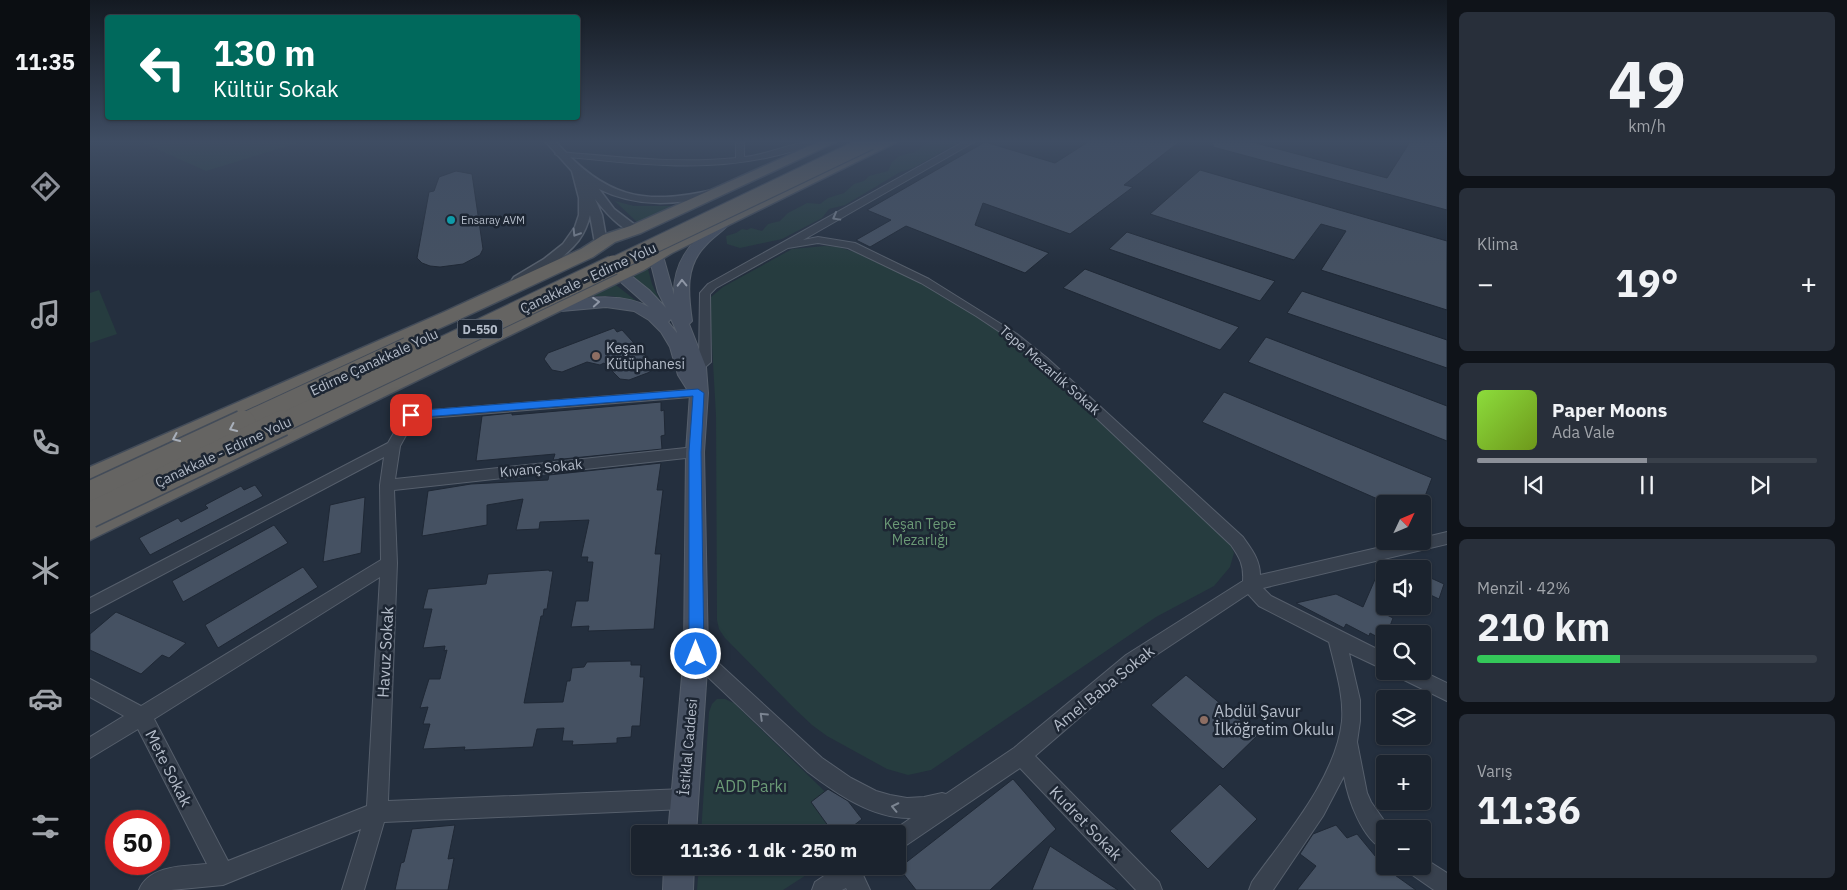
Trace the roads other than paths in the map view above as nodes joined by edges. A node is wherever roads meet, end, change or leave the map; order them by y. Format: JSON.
{"nodes":[{"id":1,"x":580,"y":184,"type":"edge"},
{"id":2,"x":583,"y":184,"type":"edge"},
{"id":3,"x":588,"y":184,"type":"edge"},
{"id":4,"x":598,"y":184,"type":"edge"},
{"id":5,"x":739,"y":184,"type":"edge"},
{"id":6,"x":759,"y":184,"type":"edge"},
{"id":7,"x":783,"y":184,"type":"edge"},
{"id":8,"x":803,"y":184,"type":"edge"},
{"id":9,"x":896,"y":184,"type":"edge"},
{"id":10,"x":734,"y":186,"type":"junction"},
{"id":11,"x":726,"y":220,"type":"junction"},
{"id":12,"x":634,"y":230,"type":"junction"},
{"id":13,"x":787,"y":245,"type":"junction"},
{"id":14,"x":594,"y":248,"type":"junction"},
{"id":15,"x":661,"y":253,"type":"junction"},
{"id":16,"x":619,"y":273,"type":"junction"},
{"id":17,"x":548,"y":308,"type":"junction"},
{"id":18,"x":451,"y":316,"type":"junction"},
{"id":19,"x":668,"y":331,"type":"junction"},
{"id":20,"x":686,"y":332,"type":"junction"},
{"id":21,"x":698,"y":367,"type":"junction"},
{"id":22,"x":698,"y":393,"type":"junction"},
{"id":23,"x":393,"y":446,"type":"junction"},
{"id":24,"x":695,"y":452,"type":"junction"},
{"id":25,"x":90,"y":477,"type":"edge"},
{"id":26,"x":387,"y":484,"type":"junction"},
{"id":27,"x":90,"y":494,"type":"edge"},
{"id":28,"x":90,"y":515,"type":"edge"},
{"id":29,"x":90,"y":530,"type":"edge"},
{"id":30,"x":1447,"y":538,"type":"edge"},
{"id":31,"x":389,"y":563,"type":"junction"},
{"id":32,"x":1251,"y":584,"type":"junction"},
{"id":33,"x":90,"y":606,"type":"edge"},
{"id":34,"x":1337,"y":638,"type":"junction"},
{"id":35,"x":696,"y":654,"type":"junction"},
{"id":36,"x":1376,"y":658,"type":"edge"},
{"id":37,"x":1422,"y":680,"type":"edge"},
{"id":38,"x":90,"y":687,"type":"edge"},
{"id":39,"x":1447,"y":692,"type":"edge"},
{"id":40,"x":142,"y":716,"type":"junction"},
{"id":41,"x":1348,"y":742,"type":"junction"},
{"id":42,"x":90,"y":748,"type":"edge"},
{"id":43,"x":1021,"y":755,"type":"junction"},
{"id":44,"x":959,"y":797,"type":"junction"},
{"id":45,"x":684,"y":799,"type":"junction"},
{"id":46,"x":377,"y":812,"type":"junction"},
{"id":47,"x":683,"y":825,"type":"edge"},
{"id":48,"x":1376,"y":827,"type":"edge"},
{"id":49,"x":906,"y":833,"type":"edge"},
{"id":50,"x":222,"y":874,"type":"junction"},
{"id":51,"x":679,"y":875,"type":"edge"},
{"id":52,"x":1431,"y":875,"type":"edge"},
{"id":53,"x":855,"y":876,"type":"edge"},
{"id":54,"x":1447,"y":886,"type":"edge"},
{"id":55,"x":150,"y":890,"type":"edge"},
{"id":56,"x":353,"y":890,"type":"edge"},
{"id":57,"x":678,"y":890,"type":"edge"},
{"id":58,"x":823,"y":890,"type":"edge"},
{"id":59,"x":1151,"y":890,"type":"edge"},
{"id":60,"x":1260,"y":890,"type":"edge"}],
"edges":[{"from":1,"to":18,"type":"street","one_way":true},
{"from":2,"to":14,"type":"street"},
{"from":3,"to":12,"type":"street"},
{"from":4,"to":10,"type":"street"},
{"from":5,"to":10,"type":"highway"},
{"from":6,"to":27,"type":"highway","name":"Edirne Çanakkale Yolu","number":"D-550","one_way":true,"bridge":true},
{"from":7,"to":28,"type":"highway","name":"Çanakkale - Edirne Yolu","number":"D-550","bridge":true},
{"from":8,"to":11,"type":"highway"},
{"from":9,"to":13,"type":"street","one_way":true},
{"from":10,"to":12,"type":"highway"},
{"from":11,"to":15,"type":"highway"},
{"from":20,"to":11,"type":"main road","one_way":true},
{"from":12,"to":14,"type":"highway"},
{"from":12,"to":15,"type":"highway"},
{"from":13,"to":21,"type":"street"},
{"from":13,"to":32,"type":"street","name":"Tepe Mezarlık Sokak"},
{"from":14,"to":16,"type":"highway"},
{"from":14,"to":18,"type":"highway"},
{"from":15,"to":16,"type":"highway"},
{"from":15,"to":20,"type":"main road"},
{"from":16,"to":17,"type":"highway"},
{"from":16,"to":19,"type":"main road"},
{"from":17,"to":19,"type":"main road","one_way":true},
{"from":17,"to":29,"type":"highway"},
{"from":18,"to":25,"type":"highway","one_way":true},
{"from":19,"to":22,"type":"main road"},
{"from":20,"to":21,"type":"main road","name":"İstiklal Caddesi"},
{"from":21,"to":22,"type":"main road","name":"İstiklal Caddesi"},
{"from":22,"to":23,"type":"street","name":"Havuz Sokak"},
{"from":22,"to":24,"type":"main road","name":"İstiklal Caddesi"},
{"from":23,"to":26,"type":"street","name":"Havuz Sokak"},
{"from":23,"to":33,"type":"street"},
{"from":24,"to":26,"type":"street","name":"Kıvanç Sokak"},
{"from":24,"to":35,"type":"main road","name":"İstiklal Caddesi"},
{"from":26,"to":31,"type":"street","name":"Havuz Sokak"},
{"from":30,"to":32,"type":"street","name":"Amel Baba Sokak"},
{"from":31,"to":40,"type":"street"},
{"from":31,"to":46,"type":"street","name":"Havuz Sokak"},
{"from":32,"to":34,"type":"street"},
{"from":32,"to":43,"type":"street","name":"Amel Baba Sokak"},
{"from":34,"to":36,"type":"street"},
{"from":34,"to":41,"type":"street"},
{"from":44,"to":35,"type":"street","name":"Amel Baba Sokak","one_way":true},
{"from":35,"to":45,"type":"main road","name":"İstiklal Caddesi"},
{"from":37,"to":39,"type":"street"},
{"from":38,"to":40,"type":"street","name":"Mete Sokak"},
{"from":40,"to":42,"type":"street"},
{"from":40,"to":50,"type":"street","name":"Mete Sokak"},
{"from":41,"to":48,"type":"street"},
{"from":41,"to":60,"type":"street"},
{"from":43,"to":44,"type":"street","name":"Amel Baba Sokak"},
{"from":43,"to":59,"type":"street","name":"Kudret Sokak"},
{"from":44,"to":49,"type":"street","name":"Amel Baba Sokak"},
{"from":45,"to":46,"type":"street"},
{"from":45,"to":47,"type":"main road","name":"İstiklal Caddesi"},
{"from":46,"to":50,"type":"street"},
{"from":46,"to":56,"type":"street","name":"Havuz Sokak"},
{"from":50,"to":55,"type":"street"},
{"from":51,"to":57,"type":"main road"},
{"from":52,"to":54,"type":"street"},
{"from":53,"to":58,"type":"street"}]}
